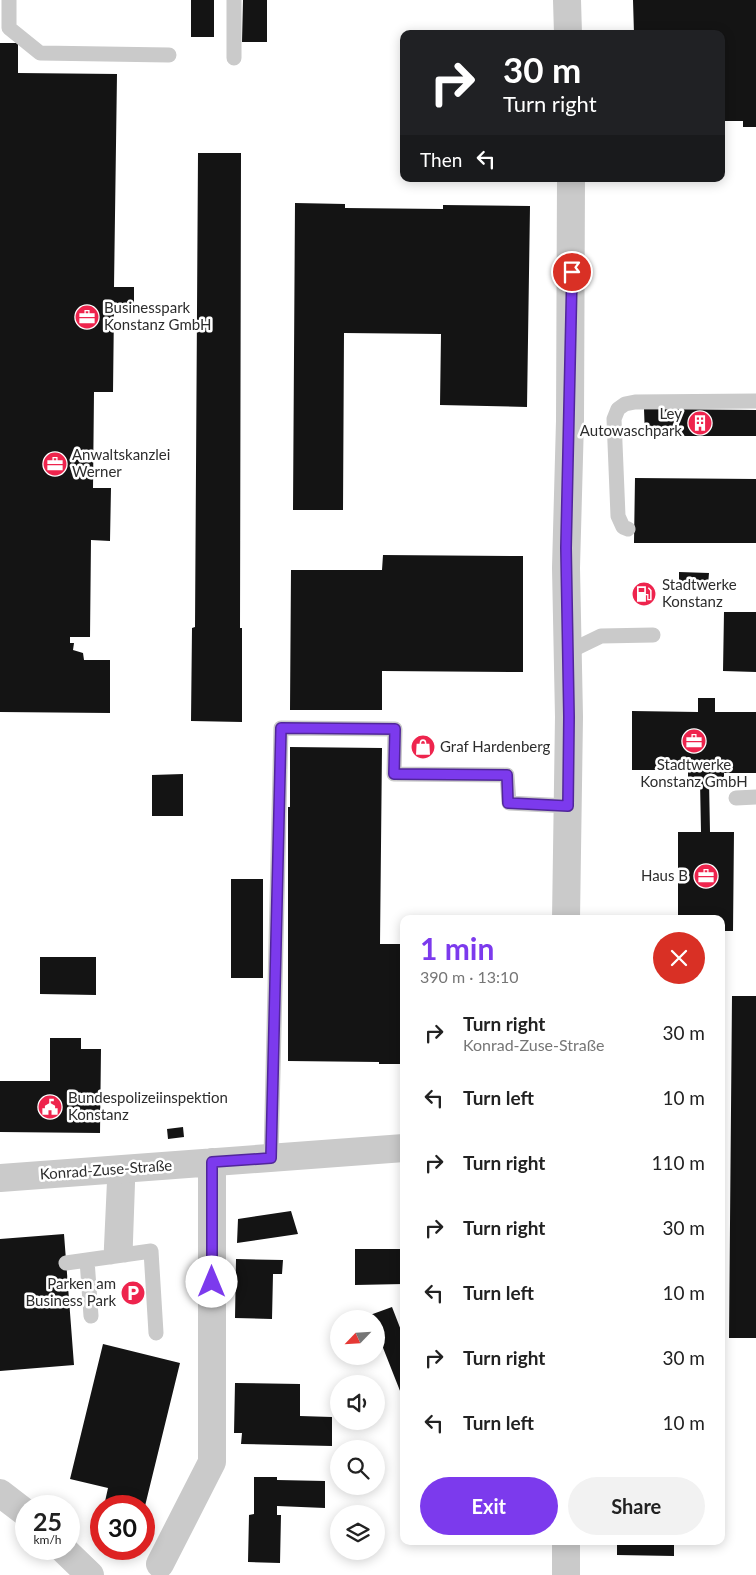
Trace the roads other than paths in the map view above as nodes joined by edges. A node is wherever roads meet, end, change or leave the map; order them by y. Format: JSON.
{"nodes":[{"id":1,"x":9,"y":0,"type":"edge"},
{"id":2,"x":234,"y":0,"type":"edge"},
{"id":3,"x":567,"y":0,"type":"edge"},
{"id":4,"x":4,"y":28,"type":"edge"},
{"id":5,"x":568,"y":30,"type":"edge"},
{"id":6,"x":169,"y":55,"type":"dead end"},
{"id":7,"x":234,"y":58,"type":"dead end"},
{"id":8,"x":571,"y":182,"type":"edge"},
{"id":9,"x":756,"y":401,"type":"edge"},
{"id":10,"x":628,"y":530,"type":"dead end"},
{"id":11,"x":653,"y":635,"type":"dead end"},
{"id":12,"x":568,"y":652,"type":"junction"},
{"id":13,"x":736,"y":798,"type":"dead end"},
{"id":14,"x":756,"y":798,"type":"edge"},
{"id":15,"x":568,"y":806,"type":"junction"},
{"id":16,"x":566,"y":915,"type":"edge"},
{"id":17,"x":400,"y":1148,"type":"edge"},
{"id":18,"x":271,"y":1158,"type":"junction"},
{"id":19,"x":212,"y":1162,"type":"junction"},
{"id":20,"x":122,"y":1170,"type":"junction"},
{"id":21,"x":0,"y":1178,"type":"edge"},
{"id":22,"x":118,"y":1256,"type":"junction"},
{"id":23,"x":87,"y":1260,"type":"junction"},
{"id":24,"x":66,"y":1264,"type":"dead end"},
{"id":25,"x":92,"y":1316,"type":"dead end"},
{"id":26,"x":156,"y":1333,"type":"dead end"},
{"id":27,"x":0,"y":1493,"type":"edge"},
{"id":28,"x":15,"y":1505,"type":"edge"},
{"id":29,"x":566,"y":1545,"type":"edge"},
{"id":30,"x":75,"y":1560,"type":"edge"},
{"id":31,"x":160,"y":1564,"type":"dead end"},
{"id":32,"x":90,"y":1575,"type":"edge"},
{"id":33,"x":566,"y":1575,"type":"edge"}],
"edges":[{"from":1,"to":4,"type":"lane"},
{"from":2,"to":7,"type":"lane"},
{"from":3,"to":5,"type":"street"},
{"from":4,"to":6,"type":"lane"},
{"from":8,"to":12,"type":"street"},
{"from":9,"to":10,"type":"lane"},
{"from":11,"to":12,"type":"lane"},
{"from":12,"to":15,"type":"street"},
{"from":13,"to":14,"type":"lane"},
{"from":15,"to":16,"type":"street"},
{"from":15,"to":18,"type":"lane"},
{"from":17,"to":18,"type":"street","name":"Konrad-Zuse-Straße"},
{"from":18,"to":19,"type":"street","name":"Konrad-Zuse-Straße"},
{"from":19,"to":20,"type":"street","name":"Konrad-Zuse-Straße"},
{"from":19,"to":31,"type":"street"},
{"from":20,"to":21,"type":"street","name":"Konrad-Zuse-Straße"},
{"from":20,"to":22,"type":"lane"},
{"from":22,"to":23,"type":"lane"},
{"from":22,"to":26,"type":"lane"},
{"from":23,"to":24,"type":"lane"},
{"from":23,"to":25,"type":"lane"},
{"from":27,"to":28,"type":"street"},
{"from":29,"to":33,"type":"street"},
{"from":30,"to":32,"type":"street"}]}
